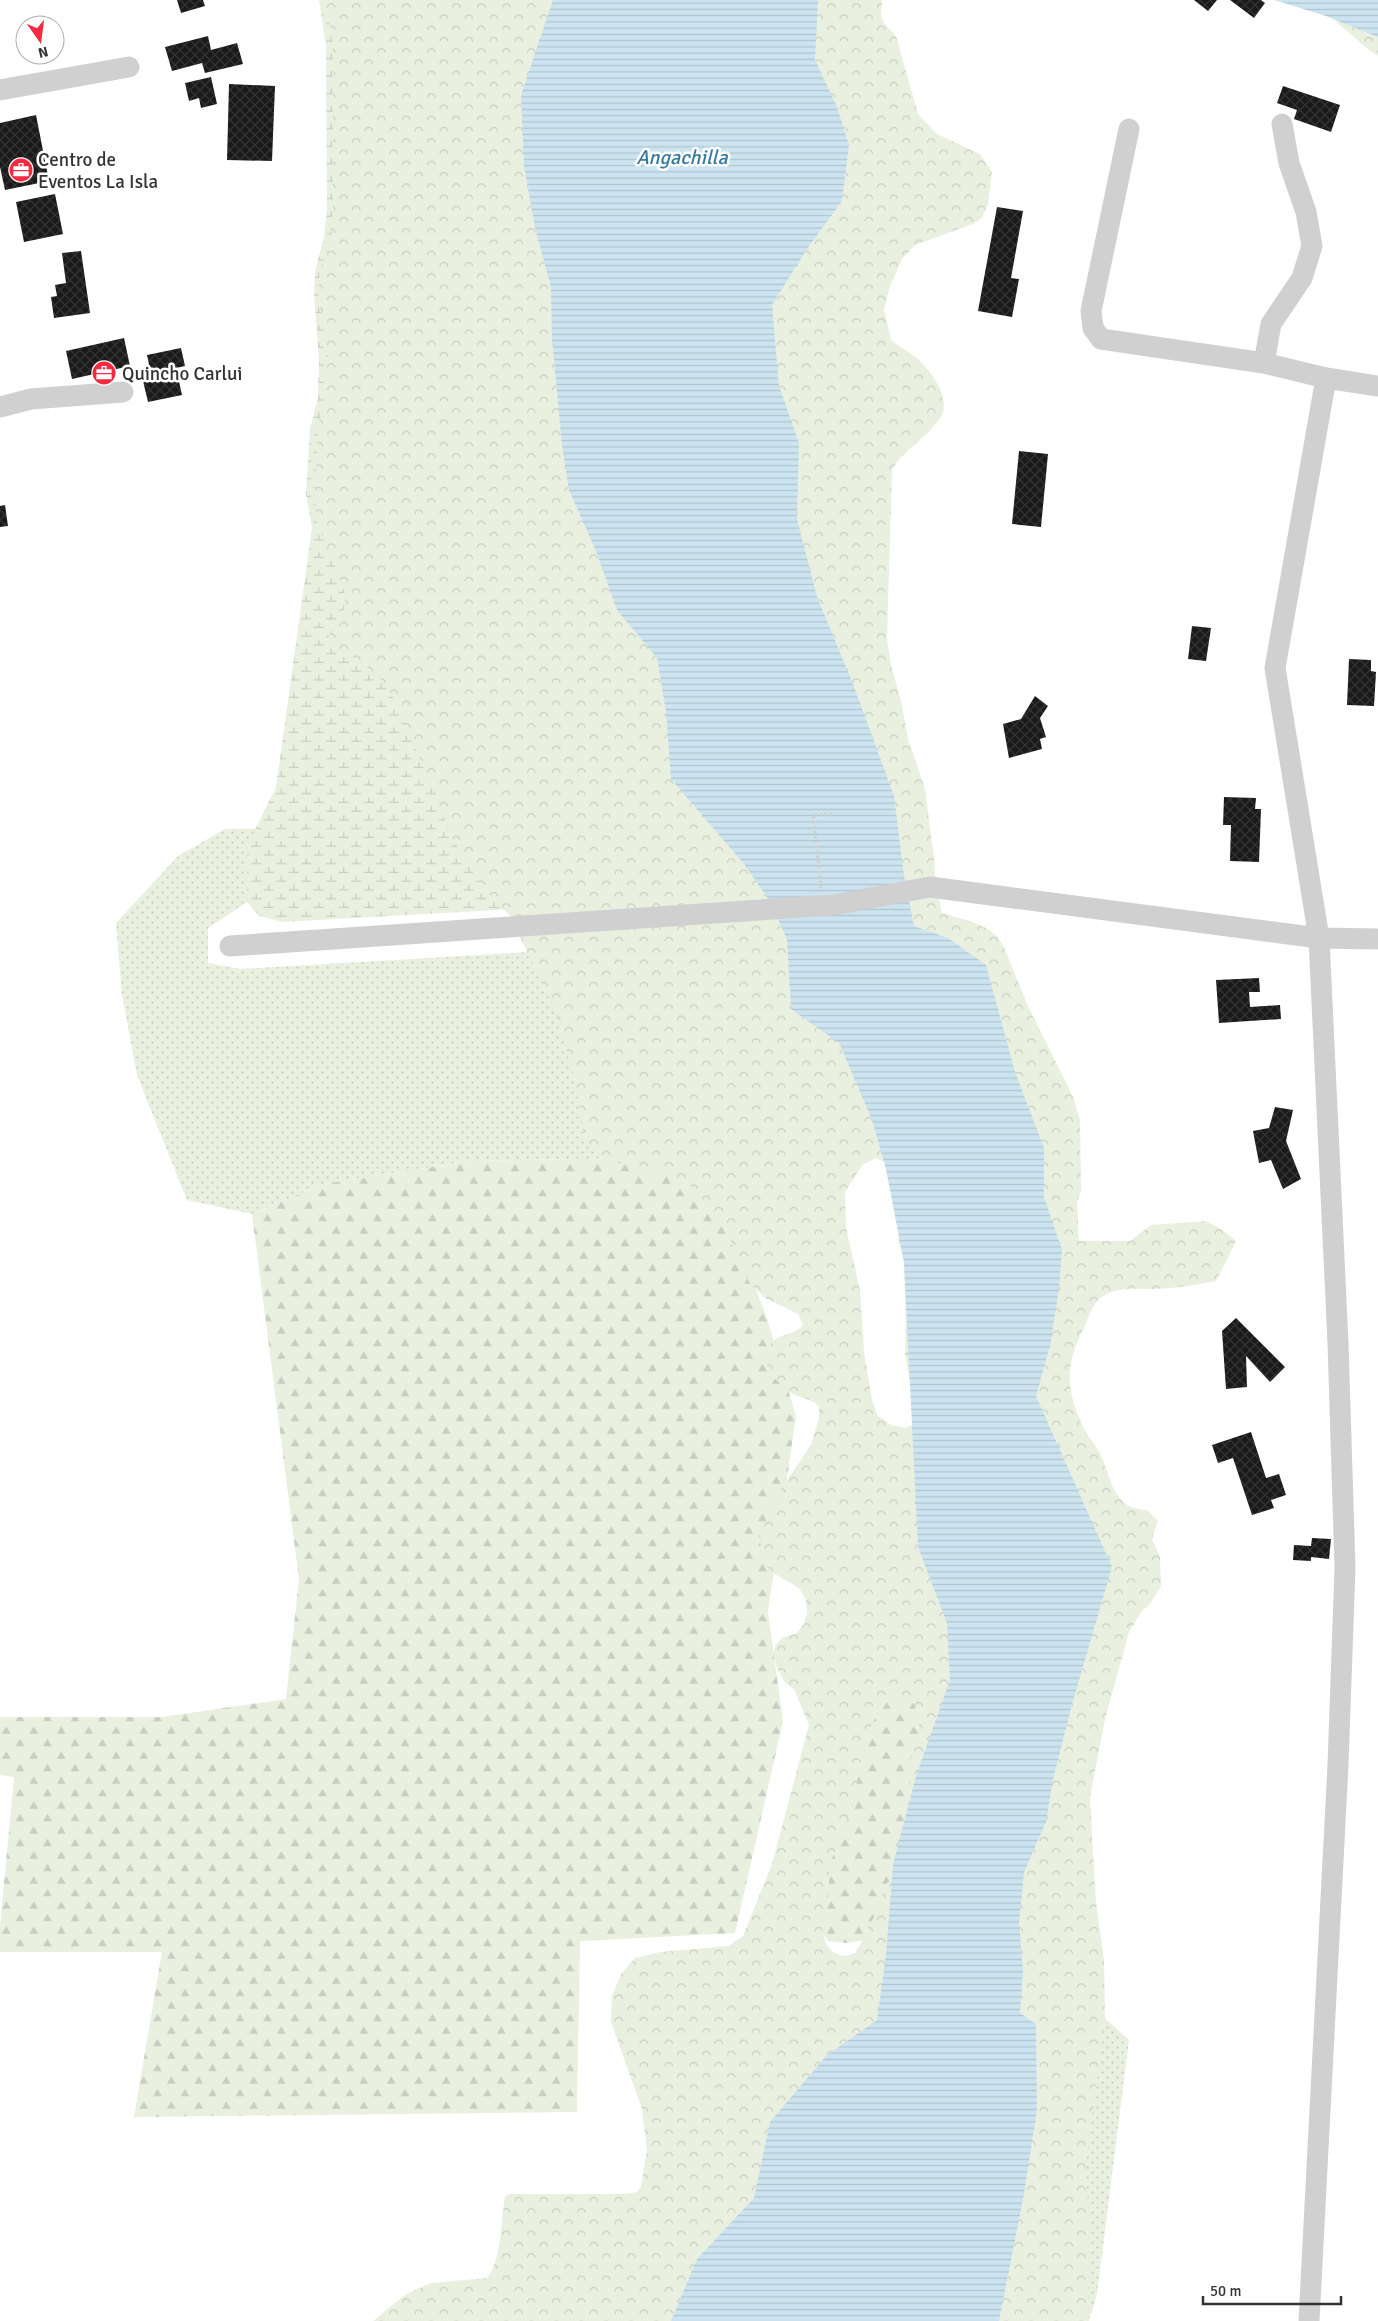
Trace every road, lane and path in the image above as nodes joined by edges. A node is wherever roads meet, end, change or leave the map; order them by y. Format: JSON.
{"nodes":[{"id":1,"x":129,"y":67,"type":"dead end"},
{"id":2,"x":0,"y":90,"type":"edge"},
{"id":3,"x":1282,"y":124,"type":"dead end"},
{"id":4,"x":1129,"y":129,"type":"dead end"},
{"id":5,"x":1264,"y":363,"type":"junction"},
{"id":6,"x":1326,"y":378,"type":"junction"},
{"id":7,"x":1378,"y":386,"type":"edge"},
{"id":8,"x":123,"y":392,"type":"dead end"},
{"id":9,"x":0,"y":407,"type":"edge"},
{"id":10,"x":832,"y":814,"type":"dead end"},
{"id":11,"x":824,"y":906,"type":"junction"},
{"id":12,"x":1319,"y":938,"type":"junction"},
{"id":13,"x":1378,"y":940,"type":"edge"},
{"id":14,"x":230,"y":946,"type":"dead end"},
{"id":15,"x":1309,"y":2321,"type":"edge"}],
"edges":[{"from":1,"to":2,"type":"street"},
{"from":3,"to":5,"type":"street"},
{"from":4,"to":5,"type":"street"},
{"from":5,"to":6,"type":"street"},
{"from":6,"to":7,"type":"street"},
{"from":6,"to":12,"type":"street"},
{"from":8,"to":9,"type":"street"},
{"from":10,"to":11,"type":"path"},
{"from":11,"to":12,"type":"street"},
{"from":11,"to":14,"type":"street"},
{"from":12,"to":13,"type":"street"},
{"from":12,"to":15,"type":"street"}]}
